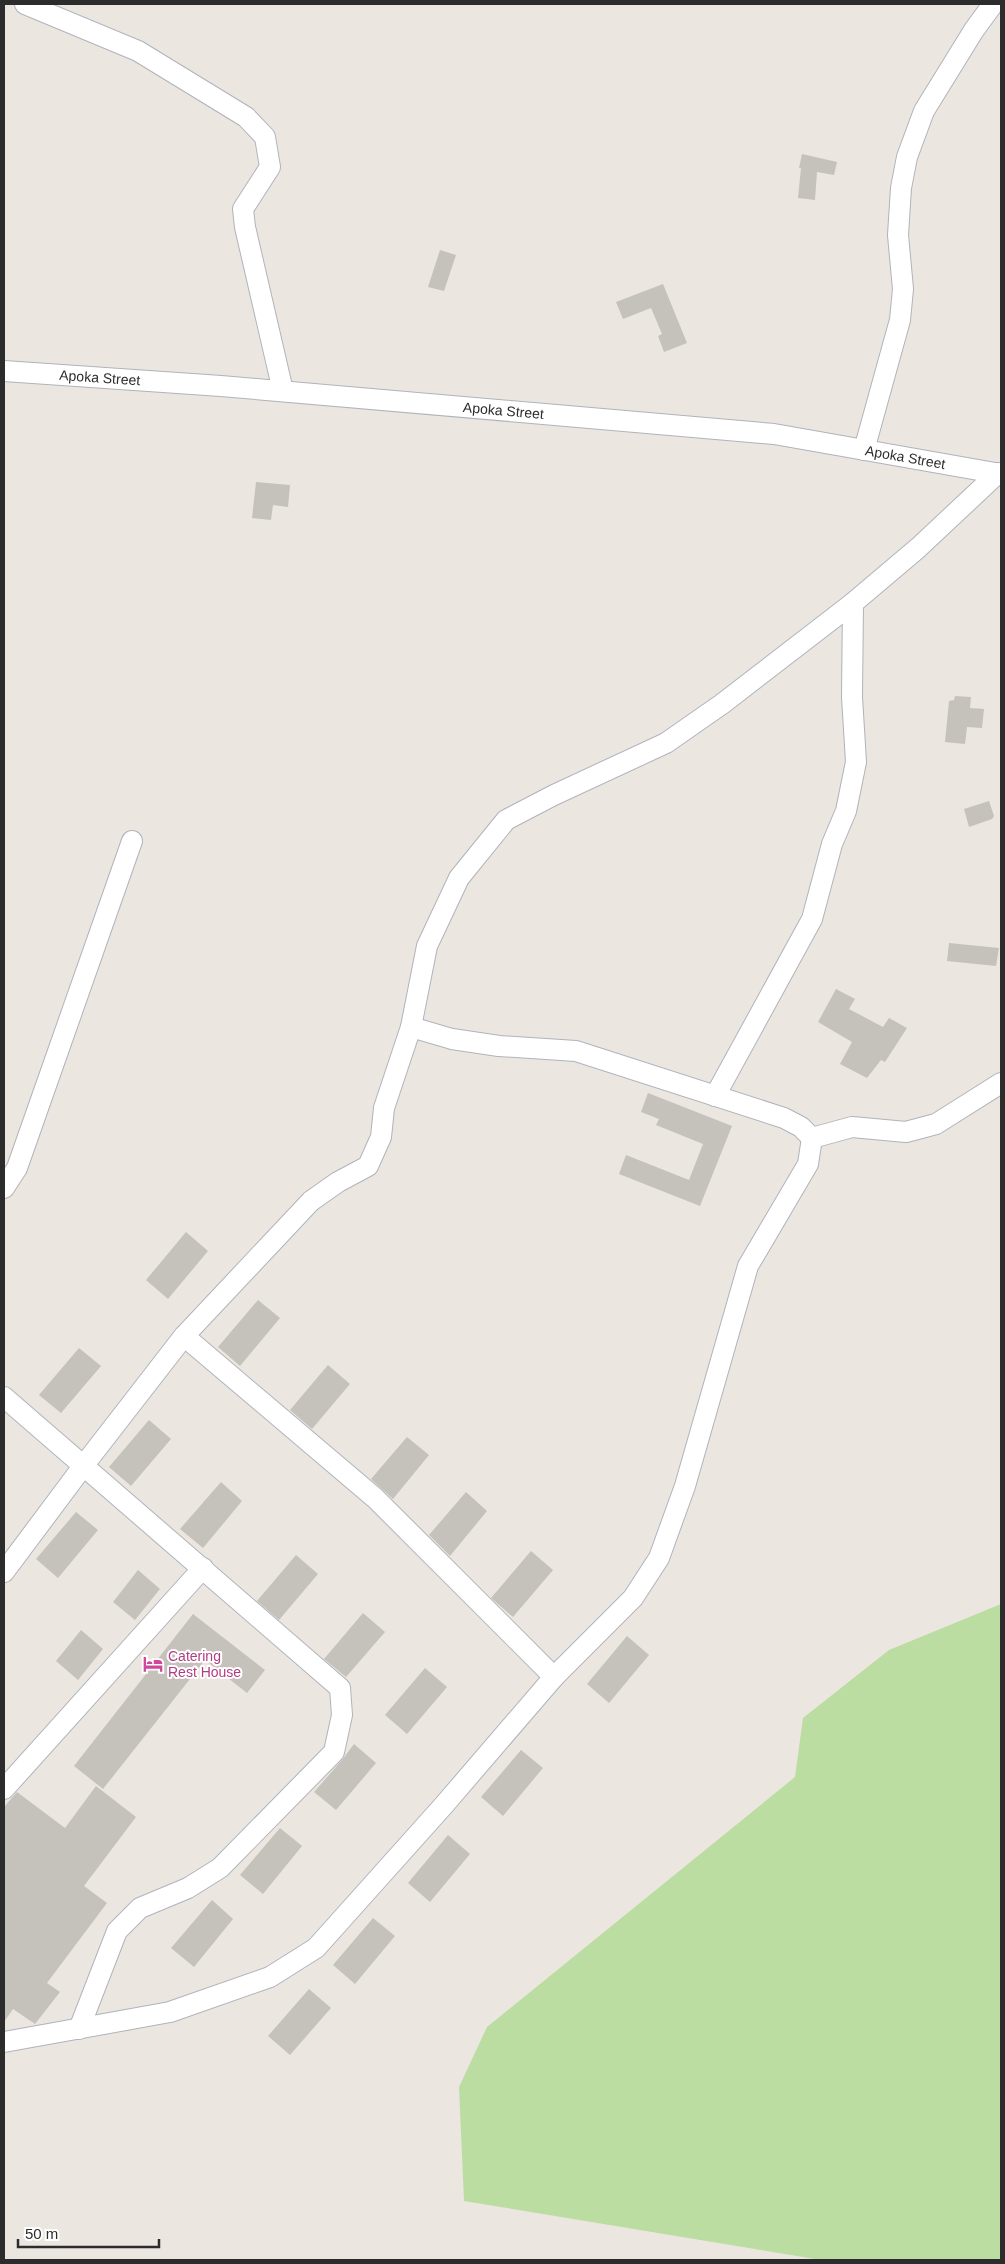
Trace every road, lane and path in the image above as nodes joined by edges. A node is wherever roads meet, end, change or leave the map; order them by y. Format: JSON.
{"nodes":[{"id":1,"x":26,"y":4,"type":"edge"},
{"id":2,"x":993,"y":4,"type":"edge"},
{"id":3,"x":4,"y":371,"type":"edge"},
{"id":4,"x":283,"y":392,"type":"junction"},
{"id":5,"x":864,"y":450,"type":"junction"},
{"id":6,"x":1000,"y":474,"type":"edge"},
{"id":7,"x":853,"y":603,"type":"junction"},
{"id":8,"x":132,"y":841,"type":"dead end"},
{"id":9,"x":411,"y":1027,"type":"junction"},
{"id":10,"x":1001,"y":1083,"type":"edge"},
{"id":11,"x":715,"y":1096,"type":"junction"},
{"id":12,"x":812,"y":1138,"type":"junction"},
{"id":13,"x":4,"y":1188,"type":"edge"},
{"id":14,"x":184,"y":1336,"type":"junction"},
{"id":15,"x":4,"y":1398,"type":"edge"},
{"id":16,"x":84,"y":1464,"type":"junction"},
{"id":17,"x":203,"y":1568,"type":"junction"},
{"id":18,"x":4,"y":1572,"type":"edge"},
{"id":19,"x":554,"y":1677,"type":"junction"},
{"id":20,"x":7,"y":1779,"type":"edge"},
{"id":21,"x":79,"y":2029,"type":"junction"},
{"id":22,"x":4,"y":2042,"type":"edge"}],
"edges":[{"from":1,"to":4,"type":"street"},
{"from":2,"to":5,"type":"street"},
{"from":3,"to":4,"type":"street","name":"Apoka Street"},
{"from":4,"to":5,"type":"street","name":"Apoka Street"},
{"from":5,"to":6,"type":"street","name":"Apoka Street"},
{"from":6,"to":7,"type":"street"},
{"from":7,"to":9,"type":"street"},
{"from":7,"to":11,"type":"street"},
{"from":8,"to":13,"type":"street"},
{"from":9,"to":11,"type":"street"},
{"from":9,"to":14,"type":"street"},
{"from":10,"to":12,"type":"street"},
{"from":11,"to":12,"type":"street"},
{"from":12,"to":19,"type":"street"},
{"from":14,"to":16,"type":"street"},
{"from":14,"to":19,"type":"street"},
{"from":15,"to":16,"type":"street"},
{"from":16,"to":17,"type":"street"},
{"from":16,"to":18,"type":"street"},
{"from":17,"to":20,"type":"street"},
{"from":17,"to":21,"type":"street"},
{"from":19,"to":21,"type":"street"},
{"from":21,"to":22,"type":"street"}]}
